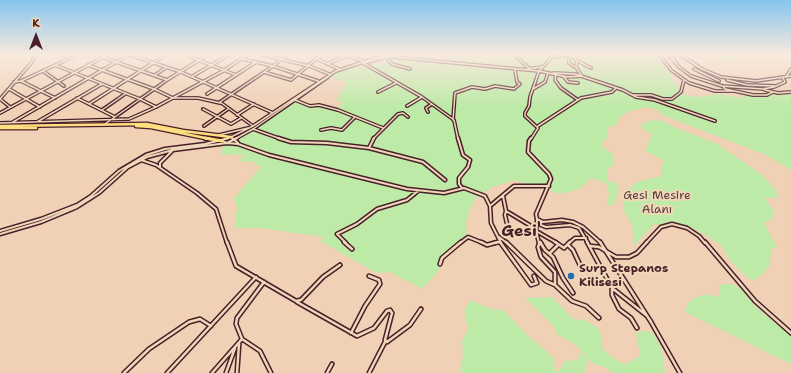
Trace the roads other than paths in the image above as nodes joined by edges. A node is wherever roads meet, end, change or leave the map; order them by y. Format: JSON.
{"nodes":[{"id":1,"x":24,"y":71,"type":"edge"},
{"id":2,"x":43,"y":71,"type":"joint"},
{"id":3,"x":101,"y":71,"type":"edge"},
{"id":4,"x":107,"y":71,"type":"edge"},
{"id":5,"x":138,"y":71,"type":"edge"},
{"id":6,"x":144,"y":71,"type":"edge"},
{"id":7,"x":161,"y":71,"type":"edge"},
{"id":8,"x":201,"y":71,"type":"edge"},
{"id":9,"x":223,"y":71,"type":"edge"},
{"id":10,"x":224,"y":71,"type":"edge"},
{"id":11,"x":243,"y":71,"type":"edge"},
{"id":12,"x":291,"y":71,"type":"edge"},
{"id":13,"x":302,"y":71,"type":"edge"},
{"id":14,"x":323,"y":71,"type":"edge"},
{"id":15,"x":334,"y":71,"type":"edge"},
{"id":16,"x":337,"y":71,"type":"edge"},
{"id":17,"x":378,"y":71,"type":"edge"},
{"id":18,"x":515,"y":71,"type":"edge"},
{"id":19,"x":535,"y":71,"type":"edge"},
{"id":20,"x":539,"y":71,"type":"edge"},
{"id":21,"x":541,"y":71,"type":"edge"},
{"id":22,"x":579,"y":71,"type":"edge"},
{"id":23,"x":673,"y":71,"type":"edge"},
{"id":24,"x":686,"y":71,"type":"edge"},
{"id":25,"x":699,"y":71,"type":"edge"},
{"id":26,"x":708,"y":71,"type":"edge"},
{"id":27,"x":789,"y":71,"type":"edge"},
{"id":28,"x":73,"y":72,"type":"joint"},
{"id":29,"x":182,"y":72,"type":"joint"},
{"id":30,"x":264,"y":72,"type":"joint"},
{"id":31,"x":548,"y":73,"type":"junction"},
{"id":32,"x":299,"y":74,"type":"junction"},
{"id":33,"x":329,"y":74,"type":"junction"},
{"id":34,"x":556,"y":74,"type":"junction"},
{"id":35,"x":155,"y":75,"type":"junction"},
{"id":36,"x":193,"y":76,"type":"junction"},
{"id":37,"x":236,"y":76,"type":"junction"},
{"id":38,"x":582,"y":76,"type":"junction"},
{"id":39,"x":791,"y":76,"type":"edge"},
{"id":40,"x":536,"y":77,"type":"junction"},
{"id":41,"x":564,"y":77,"type":"junction"},
{"id":42,"x":786,"y":77,"type":"junction"},
{"id":43,"x":127,"y":78,"type":"junction"},
{"id":44,"x":783,"y":78,"type":"junction"},
{"id":45,"x":89,"y":79,"type":"junction"},
{"id":46,"x":167,"y":80,"type":"junction"},
{"id":47,"x":684,"y":80,"type":"junction"},
{"id":48,"x":727,"y":80,"type":"dead end"},
{"id":49,"x":22,"y":81,"type":"junction"},
{"id":50,"x":203,"y":81,"type":"junction"},
{"id":51,"x":318,"y":81,"type":"junction"},
{"id":52,"x":719,"y":81,"type":"dead end"},
{"id":53,"x":756,"y":81,"type":"junction"},
{"id":54,"x":14,"y":82,"type":"junction"},
{"id":55,"x":56,"y":82,"type":"junction"},
{"id":56,"x":397,"y":83,"type":"junction"},
{"id":57,"x":578,"y":83,"type":"dead end"},
{"id":58,"x":102,"y":84,"type":"junction"},
{"id":59,"x":760,"y":84,"type":"junction"},
{"id":60,"x":64,"y":86,"type":"dead end"},
{"id":61,"x":723,"y":86,"type":"junction"},
{"id":62,"x":776,"y":86,"type":"junction"},
{"id":63,"x":219,"y":87,"type":"junction"},
{"id":64,"x":113,"y":88,"type":"junction"},
{"id":65,"x":616,"y":88,"type":"junction"},
{"id":66,"x":9,"y":89,"type":"junction"},
{"id":67,"x":154,"y":89,"type":"junction"},
{"id":68,"x":763,"y":89,"type":"junction"},
{"id":69,"x":41,"y":91,"type":"junction"},
{"id":70,"x":733,"y":91,"type":"junction"},
{"id":71,"x":378,"y":92,"type":"dead end"},
{"id":72,"x":531,"y":92,"type":"junction"},
{"id":73,"x":773,"y":92,"type":"junction"},
{"id":74,"x":791,"y":92,"type":"edge"},
{"id":75,"x":232,"y":93,"type":"junction"},
{"id":76,"x":126,"y":94,"type":"junction"},
{"id":77,"x":207,"y":94,"type":"dead end"},
{"id":78,"x":632,"y":95,"type":"junction"},
{"id":79,"x":422,"y":97,"type":"junction"},
{"id":80,"x":55,"y":98,"type":"junction"},
{"id":81,"x":78,"y":98,"type":"junction"},
{"id":82,"x":172,"y":98,"type":"junction"},
{"id":83,"x":0,"y":99,"type":"edge"},
{"id":84,"x":27,"y":99,"type":"junction"},
{"id":85,"x":140,"y":99,"type":"junction"},
{"id":86,"x":295,"y":100,"type":"junction"},
{"id":87,"x":578,"y":100,"type":"junction"},
{"id":88,"x":220,"y":103,"type":"junction"},
{"id":89,"x":89,"y":104,"type":"junction"},
{"id":90,"x":254,"y":104,"type":"junction"},
{"id":91,"x":432,"y":104,"type":"junction"},
{"id":92,"x":407,"y":106,"type":"dead end"},
{"id":93,"x":10,"y":107,"type":"junction"},
{"id":94,"x":40,"y":107,"type":"junction"},
{"id":95,"x":156,"y":107,"type":"junction"},
{"id":96,"x":203,"y":109,"type":"dead end"},
{"id":97,"x":228,"y":109,"type":"junction"},
{"id":98,"x":102,"y":110,"type":"junction"},
{"id":99,"x":273,"y":112,"type":"junction"},
{"id":100,"x":428,"y":112,"type":"dead end"},
{"id":101,"x":0,"y":113,"type":"edge"},
{"id":102,"x":237,"y":115,"type":"junction"},
{"id":103,"x":218,"y":116,"type":"junction"},
{"id":104,"x":115,"y":117,"type":"junction"},
{"id":105,"x":355,"y":117,"type":"junction"},
{"id":106,"x":408,"y":117,"type":"dead end"},
{"id":107,"x":241,"y":118,"type":"junction"},
{"id":108,"x":453,"y":120,"type":"junction"},
{"id":109,"x":715,"y":121,"type":"dead end"},
{"id":110,"x":38,"y":122,"type":"junction"},
{"id":111,"x":108,"y":122,"type":"junction"},
{"id":112,"x":11,"y":123,"type":"junction"},
{"id":113,"x":105,"y":124,"type":"junction"},
{"id":114,"x":0,"y":126,"type":"edge"},
{"id":115,"x":33,"y":126,"type":"junction"},
{"id":116,"x":204,"y":126,"type":"dead end"},
{"id":117,"x":538,"y":126,"type":"junction"},
{"id":118,"x":253,"y":127,"type":"junction"},
{"id":119,"x":383,"y":128,"type":"junction"},
{"id":120,"x":321,"y":130,"type":"dead end"},
{"id":121,"x":212,"y":135,"type":"junction"},
{"id":122,"x":207,"y":137,"type":"junction"},
{"id":123,"x":231,"y":137,"type":"junction"},
{"id":124,"x":234,"y":140,"type":"junction"},
{"id":125,"x":222,"y":141,"type":"junction"},
{"id":126,"x":227,"y":143,"type":"junction"},
{"id":127,"x":205,"y":144,"type":"junction"},
{"id":128,"x":238,"y":144,"type":"junction"},
{"id":129,"x":369,"y":148,"type":"junction"},
{"id":130,"x":173,"y":150,"type":"junction"},
{"id":131,"x":140,"y":160,"type":"junction"},
{"id":132,"x":160,"y":167,"type":"junction"},
{"id":133,"x":445,"y":180,"type":"dead end"},
{"id":134,"x":549,"y":186,"type":"junction"},
{"id":135,"x":462,"y":188,"type":"junction"},
{"id":136,"x":418,"y":191,"type":"junction"},
{"id":137,"x":503,"y":196,"type":"junction"},
{"id":138,"x":490,"y":206,"type":"junction"},
{"id":139,"x":506,"y":211,"type":"junction"},
{"id":140,"x":537,"y":219,"type":"junction"},
{"id":141,"x":541,"y":222,"type":"junction"},
{"id":142,"x":508,"y":228,"type":"dead end"},
{"id":143,"x":536,"y":230,"type":"junction"},
{"id":144,"x":0,"y":232,"type":"edge"},
{"id":145,"x":498,"y":237,"type":"junction"},
{"id":146,"x":586,"y":238,"type":"junction"},
{"id":147,"x":500,"y":242,"type":"junction"},
{"id":148,"x":540,"y":242,"type":"junction"},
{"id":149,"x":568,"y":245,"type":"junction"},
{"id":150,"x":558,"y":246,"type":"junction"},
{"id":151,"x":590,"y":246,"type":"junction"},
{"id":152,"x":352,"y":248,"type":"dead end"},
{"id":153,"x":606,"y":252,"type":"junction"},
{"id":154,"x":550,"y":253,"type":"junction"},
{"id":155,"x":440,"y":264,"type":"dead end"},
{"id":156,"x":340,"y":265,"type":"dead end"},
{"id":157,"x":580,"y":265,"type":"dead end"},
{"id":158,"x":559,"y":266,"type":"junction"},
{"id":159,"x":556,"y":275,"type":"junction"},
{"id":160,"x":369,"y":276,"type":"dead end"},
{"id":161,"x":534,"y":276,"type":"dead end"},
{"id":162,"x":256,"y":277,"type":"junction"},
{"id":163,"x":264,"y":282,"type":"junction"},
{"id":164,"x":555,"y":285,"type":"junction"},
{"id":165,"x":612,"y":288,"type":"junction"},
{"id":166,"x":573,"y":293,"type":"dead end"},
{"id":167,"x":296,"y":301,"type":"junction"},
{"id":168,"x":421,"y":310,"type":"dead end"},
{"id":169,"x":647,"y":316,"type":"junction"},
{"id":170,"x":599,"y":318,"type":"dead end"},
{"id":171,"x":211,"y":326,"type":"junction"},
{"id":172,"x":637,"y":328,"type":"dead end"},
{"id":173,"x":791,"y":333,"type":"edge"},
{"id":174,"x":351,"y":334,"type":"junction"},
{"id":175,"x":242,"y":339,"type":"junction"},
{"id":176,"x":239,"y":342,"type":"junction"},
{"id":177,"x":385,"y":342,"type":"junction"},
{"id":178,"x":235,"y":347,"type":"junction"},
{"id":179,"x":332,"y":364,"type":"dead end"},
{"id":180,"x":124,"y":373,"type":"edge"},
{"id":181,"x":167,"y":373,"type":"edge"},
{"id":182,"x":212,"y":373,"type":"edge"},
{"id":183,"x":226,"y":373,"type":"edge"},
{"id":184,"x":237,"y":373,"type":"edge"},
{"id":185,"x":271,"y":373,"type":"edge"},
{"id":186,"x":327,"y":373,"type":"edge"},
{"id":187,"x":369,"y":373,"type":"edge"},
{"id":188,"x":680,"y":373,"type":"edge"}],
"edges":[{"from":1,"to":54,"type":"street"},
{"from":2,"to":49,"type":"street"},
{"from":2,"to":55,"type":"street"},
{"from":3,"to":45,"type":"street"},
{"from":4,"to":43,"type":"street"},
{"from":5,"to":43,"type":"street"},
{"from":6,"to":35,"type":"street"},
{"from":7,"to":35,"type":"street"},
{"from":8,"to":36,"type":"street"},
{"from":9,"to":50,"type":"street"},
{"from":10,"to":37,"type":"street"},
{"from":11,"to":37,"type":"street"},
{"from":12,"to":32,"type":"street"},
{"from":13,"to":32,"type":"street"},
{"from":14,"to":33,"type":"street"},
{"from":15,"to":33,"type":"street"},
{"from":16,"to":86,"type":"street"},
{"from":17,"to":56,"type":"street"},
{"from":18,"to":108,"type":"street"},
{"from":19,"to":40,"type":"street"},
{"from":20,"to":40,"type":"street"},
{"from":21,"to":31,"type":"street"},
{"from":22,"to":38,"type":"street"},
{"from":23,"to":47,"type":"street"},
{"from":24,"to":61,"type":"street"},
{"from":25,"to":52,"type":"street"},
{"from":26,"to":53,"type":"street"},
{"from":27,"to":42,"type":"street"},
{"from":28,"to":45,"type":"street"},
{"from":28,"to":55,"type":"street"},
{"from":29,"to":36,"type":"street"},
{"from":29,"to":46,"type":"street"},
{"from":30,"to":32,"type":"street"},
{"from":30,"to":75,"type":"street"},
{"from":31,"to":34,"type":"street"},
{"from":31,"to":72,"type":"street"},
{"from":32,"to":51,"type":"street"},
{"from":33,"to":51,"type":"street"},
{"from":34,"to":38,"type":"street"},
{"from":34,"to":41,"type":"street"},
{"from":34,"to":87,"type":"street"},
{"from":35,"to":46,"type":"street"},
{"from":36,"to":50,"type":"street"},
{"from":37,"to":63,"type":"street"},
{"from":38,"to":41,"type":"street"},
{"from":38,"to":65,"type":"street"},
{"from":39,"to":42,"type":"street"},
{"from":40,"to":72,"type":"street"},
{"from":41,"to":57,"type":"street"},
{"from":42,"to":44,"type":"street"},
{"from":43,"to":64,"type":"street"},
{"from":43,"to":67,"type":"street"},
{"from":44,"to":53,"type":"street"},
{"from":44,"to":62,"type":"street"},
{"from":45,"to":58,"type":"street"},
{"from":45,"to":80,"type":"street"},
{"from":46,"to":67,"type":"street"},
{"from":47,"to":70,"type":"street"},
{"from":47,"to":78,"type":"street"},
{"from":48,"to":59,"type":"street"},
{"from":49,"to":54,"type":"street"},
{"from":49,"to":69,"type":"street"},
{"from":50,"to":63,"type":"street"},
{"from":50,"to":82,"type":"street"},
{"from":51,"to":99,"type":"street"},
{"from":53,"to":59,"type":"street"},
{"from":54,"to":66,"type":"street"},
{"from":55,"to":60,"type":"street"},
{"from":55,"to":69,"type":"street"},
{"from":56,"to":71,"type":"street"},
{"from":56,"to":79,"type":"street"},
{"from":58,"to":64,"type":"street"},
{"from":58,"to":81,"type":"street"},
{"from":59,"to":62,"type":"street"},
{"from":61,"to":68,"type":"street"},
{"from":61,"to":70,"type":"street"},
{"from":62,"to":68,"type":"street"},
{"from":63,"to":75,"type":"street"},
{"from":63,"to":77,"type":"street"},
{"from":64,"to":76,"type":"street"},
{"from":64,"to":89,"type":"street"},
{"from":65,"to":78,"type":"street"},
{"from":65,"to":87,"type":"street"},
{"from":66,"to":83,"type":"street"},
{"from":66,"to":84,"type":"street"},
{"from":67,"to":82,"type":"street"},
{"from":67,"to":85,"type":"street"},
{"from":68,"to":73,"type":"street"},
{"from":69,"to":80,"type":"street"},
{"from":69,"to":84,"type":"street"},
{"from":70,"to":73,"type":"street"},
{"from":72,"to":117,"type":"street"},
{"from":73,"to":74,"type":"street"},
{"from":75,"to":88,"type":"street"},
{"from":75,"to":90,"type":"street"},
{"from":76,"to":85,"type":"street"},
{"from":76,"to":98,"type":"street"},
{"from":78,"to":109,"type":"street"},
{"from":79,"to":91,"type":"street"},
{"from":79,"to":92,"type":"street"},
{"from":80,"to":94,"type":"street"},
{"from":81,"to":89,"type":"street"},
{"from":81,"to":110,"type":"street"},
{"from":82,"to":88,"type":"street"},
{"from":82,"to":95,"type":"street"},
{"from":83,"to":93,"type":"street"},
{"from":84,"to":93,"type":"street"},
{"from":84,"to":94,"type":"street"},
{"from":85,"to":95,"type":"street"},
{"from":85,"to":104,"type":"street"},
{"from":86,"to":105,"type":"street"},
{"from":86,"to":118,"type":"street"},
{"from":87,"to":117,"type":"street"},
{"from":88,"to":97,"type":"street"},
{"from":89,"to":98,"type":"street"},
{"from":90,"to":99,"type":"street"},
{"from":90,"to":102,"type":"street"},
{"from":91,"to":100,"type":"street"},
{"from":91,"to":108,"type":"street"},
{"from":93,"to":101,"type":"street"},
{"from":94,"to":112,"type":"street"},
{"from":95,"to":111,"type":"street"},
{"from":96,"to":103,"type":"street"},
{"from":97,"to":102,"type":"street"},
{"from":97,"to":103,"type":"street"},
{"from":98,"to":104,"type":"street"},
{"from":99,"to":118,"type":"street"},
{"from":102,"to":107,"type":"street"},
{"from":103,"to":107,"type":"street"},
{"from":103,"to":116,"type":"street"},
{"from":104,"to":111,"type":"street"},
{"from":105,"to":119,"type":"street"},
{"from":105,"to":120,"type":"street"},
{"from":106,"to":119,"type":"street"},
{"from":107,"to":118,"type":"street"},
{"from":108,"to":135,"type":"street"},
{"from":110,"to":111,"type":"street"},
{"from":110,"to":112,"type":"street"},
{"from":110,"to":115,"type":"street"},
{"from":111,"to":113,"type":"street"},
{"from":112,"to":114,"type":"street"},
{"from":113,"to":115,"type":"main road"},
{"from":113,"to":121,"type":"main road"},
{"from":114,"to":115,"type":"main road"},
{"from":114,"to":122,"type":"main road"},
{"from":117,"to":134,"type":"street"},
{"from":118,"to":121,"type":"street"},
{"from":118,"to":123,"type":"street"},
{"from":118,"to":124,"type":"street"},
{"from":118,"to":129,"type":"street"},
{"from":119,"to":129,"type":"street"},
{"from":121,"to":123,"type":"main road"},
{"from":122,"to":125,"type":"main road"},
{"from":122,"to":127,"type":"street"},
{"from":123,"to":124,"type":"street"},
{"from":123,"to":125,"type":"street"},
{"from":124,"to":126,"type":"street"},
{"from":124,"to":128,"type":"street"},
{"from":125,"to":126,"type":"street"},
{"from":125,"to":127,"type":"street"},
{"from":126,"to":128,"type":"street"},
{"from":126,"to":130,"type":"street"},
{"from":127,"to":144,"type":"street"},
{"from":128,"to":136,"type":"street"},
{"from":129,"to":133,"type":"street"},
{"from":130,"to":131,"type":"street"},
{"from":130,"to":132,"type":"street"},
{"from":131,"to":132,"type":"street"},
{"from":131,"to":144,"type":"street"},
{"from":132,"to":162,"type":"street"},
{"from":134,"to":137,"type":"street"},
{"from":134,"to":140,"type":"street"},
{"from":135,"to":136,"type":"street"},
{"from":135,"to":138,"type":"street"},
{"from":136,"to":152,"type":"street"},
{"from":137,"to":138,"type":"street"},
{"from":137,"to":139,"type":"street"},
{"from":138,"to":145,"type":"street"},
{"from":139,"to":142,"type":"street"},
{"from":139,"to":143,"type":"street"},
{"from":140,"to":141,"type":"street"},
{"from":140,"to":143,"type":"street"},
{"from":141,"to":146,"type":"street"},
{"from":141,"to":153,"type":"street"},
{"from":143,"to":148,"type":"street"},
{"from":143,"to":150,"type":"street"},
{"from":145,"to":147,"type":"street"},
{"from":145,"to":164,"type":"street"},
{"from":146,"to":149,"type":"street"},
{"from":146,"to":151,"type":"street"},
{"from":147,"to":155,"type":"street"},
{"from":147,"to":161,"type":"street"},
{"from":148,"to":154,"type":"street"},
{"from":148,"to":159,"type":"street"},
{"from":149,"to":150,"type":"street"},
{"from":149,"to":157,"type":"street"},
{"from":150,"to":154,"type":"street"},
{"from":151,"to":153,"type":"street"},
{"from":151,"to":165,"type":"street"},
{"from":153,"to":169,"type":"street"},
{"from":153,"to":173,"type":"street"},
{"from":154,"to":158,"type":"street"},
{"from":156,"to":167,"type":"street"},
{"from":158,"to":159,"type":"street"},
{"from":158,"to":166,"type":"street"},
{"from":159,"to":164,"type":"street"},
{"from":160,"to":174,"type":"street"},
{"from":162,"to":163,"type":"street"},
{"from":162,"to":171,"type":"street"},
{"from":163,"to":167,"type":"street"},
{"from":163,"to":175,"type":"street"},
{"from":164,"to":170,"type":"street"},
{"from":165,"to":169,"type":"street"},
{"from":165,"to":172,"type":"street"},
{"from":167,"to":174,"type":"street"},
{"from":168,"to":177,"type":"street"},
{"from":169,"to":188,"type":"street"},
{"from":171,"to":180,"type":"street"},
{"from":171,"to":181,"type":"street"},
{"from":174,"to":177,"type":"street"},
{"from":175,"to":176,"type":"street"},
{"from":175,"to":185,"type":"street"},
{"from":176,"to":178,"type":"street"},
{"from":176,"to":184,"type":"street"},
{"from":177,"to":187,"type":"street"},
{"from":178,"to":182,"type":"street"},
{"from":178,"to":183,"type":"street"},
{"from":179,"to":186,"type":"street"}]}
